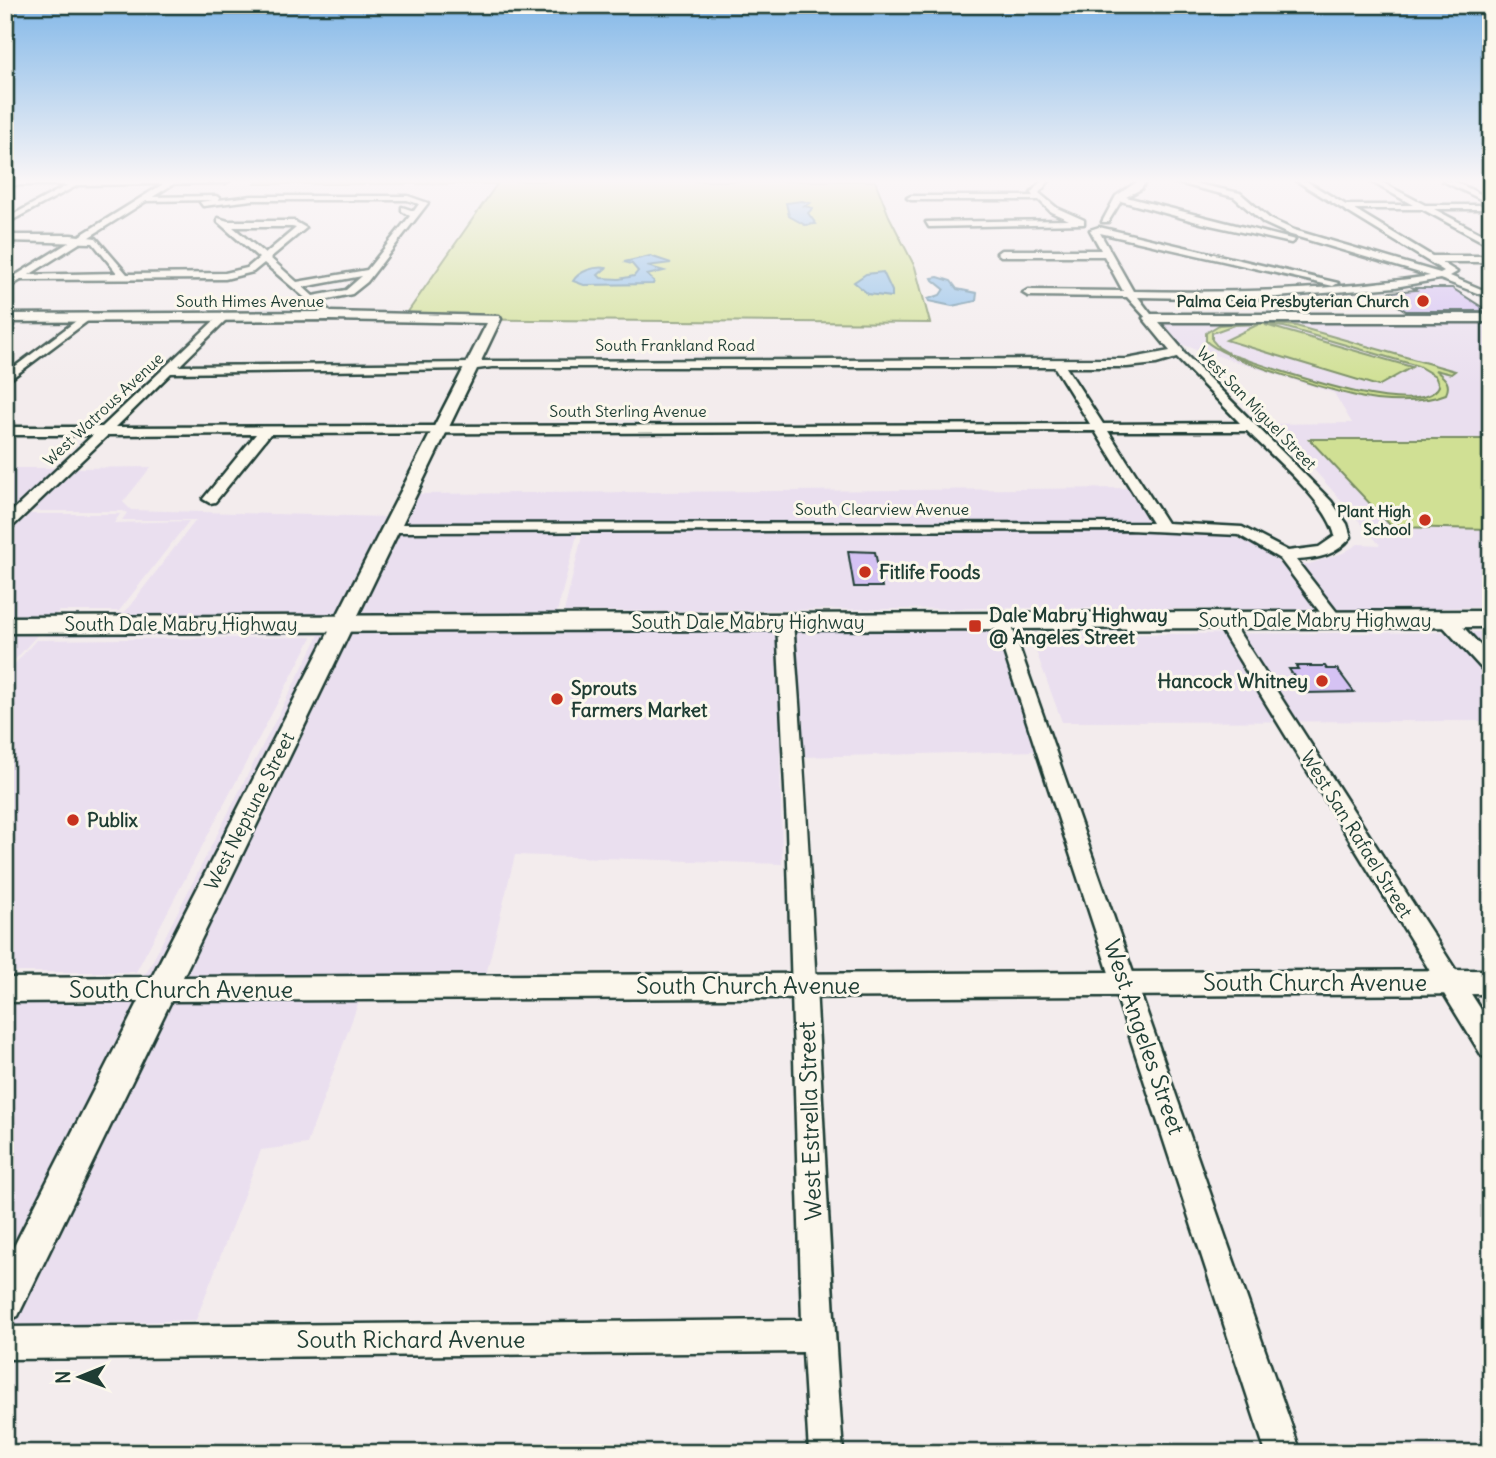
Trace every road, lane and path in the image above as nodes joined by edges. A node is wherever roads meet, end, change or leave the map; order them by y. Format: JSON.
{"nodes":[{"id":1,"x":64,"y":249,"type":"edge"},
{"id":2,"x":102,"y":249,"type":"edge"},
{"id":3,"x":252,"y":249,"type":"edge"},
{"id":4,"x":277,"y":249,"type":"edge"},
{"id":5,"x":388,"y":249,"type":"edge"},
{"id":6,"x":1103,"y":249,"type":"edge"},
{"id":7,"x":1199,"y":249,"type":"edge"},
{"id":8,"x":1339,"y":249,"type":"edge"},
{"id":9,"x":1415,"y":249,"type":"edge"},
{"id":10,"x":1001,"y":253,"type":"dead end"},
{"id":11,"x":1105,"y":253,"type":"junction"},
{"id":12,"x":1431,"y":259,"type":"junction"},
{"id":13,"x":1491,"y":259,"type":"edge"},
{"id":14,"x":264,"y":260,"type":"junction"},
{"id":15,"x":370,"y":272,"type":"junction"},
{"id":16,"x":1447,"y":274,"type":"junction"},
{"id":17,"x":259,"y":275,"type":"dead end"},
{"id":18,"x":270,"y":275,"type":"dead end"},
{"id":19,"x":281,"y":275,"type":"junction"},
{"id":20,"x":121,"y":276,"type":"junction"},
{"id":21,"x":225,"y":276,"type":"junction"},
{"id":22,"x":22,"y":277,"type":"junction"},
{"id":23,"x":297,"y":285,"type":"junction"},
{"id":24,"x":5,"y":287,"type":"edge"},
{"id":25,"x":1358,"y":288,"type":"junction"},
{"id":26,"x":1028,"y":293,"type":"dead end"},
{"id":27,"x":1129,"y":293,"type":"junction"},
{"id":28,"x":1487,"y":294,"type":"edge"},
{"id":29,"x":311,"y":299,"type":"junction"},
{"id":30,"x":330,"y":316,"type":"junction"},
{"id":31,"x":88,"y":317,"type":"junction"},
{"id":32,"x":224,"y":317,"type":"junction"},
{"id":33,"x":5,"y":318,"type":"edge"},
{"id":34,"x":1149,"y":318,"type":"junction"},
{"id":35,"x":1491,"y":318,"type":"edge"},
{"id":36,"x":495,"y":320,"type":"joint"},
{"id":37,"x":1178,"y":353,"type":"junction"},
{"id":38,"x":1058,"y":363,"type":"junction"},
{"id":39,"x":473,"y":366,"type":"junction"},
{"id":40,"x":171,"y":370,"type":"junction"},
{"id":41,"x":5,"y":380,"type":"edge"},
{"id":42,"x":1250,"y":427,"type":"junction"},
{"id":43,"x":442,"y":428,"type":"junction"},
{"id":44,"x":1101,"y":428,"type":"junction"},
{"id":45,"x":108,"y":430,"type":"junction"},
{"id":46,"x":266,"y":430,"type":"junction"},
{"id":47,"x":5,"y":431,"type":"edge"},
{"id":48,"x":210,"y":499,"type":"dead end"},
{"id":49,"x":5,"y":526,"type":"edge"},
{"id":50,"x":1161,"y":527,"type":"junction"},
{"id":51,"x":391,"y":528,"type":"junction"},
{"id":52,"x":1285,"y":556,"type":"junction"},
{"id":53,"x":1491,"y":619,"type":"edge"},
{"id":54,"x":1223,"y":620,"type":"junction"},
{"id":55,"x":1447,"y":620,"type":"junction"},
{"id":56,"x":1002,"y":621,"type":"junction"},
{"id":57,"x":1335,"y":621,"type":"junction"},
{"id":58,"x":785,"y":622,"type":"junction"},
{"id":59,"x":342,"y":624,"type":"junction"},
{"id":60,"x":5,"y":625,"type":"edge"},
{"id":61,"x":1491,"y":668,"type":"edge"},
{"id":62,"x":1449,"y":982,"type":"junction"},
{"id":63,"x":1491,"y":982,"type":"edge"},
{"id":64,"x":1126,"y":984,"type":"junction"},
{"id":65,"x":806,"y":986,"type":"junction"},
{"id":66,"x":5,"y":990,"type":"edge"},
{"id":67,"x":159,"y":990,"type":"junction"},
{"id":68,"x":1491,"y":1048,"type":"edge"},
{"id":69,"x":5,"y":1303,"type":"edge"},
{"id":70,"x":817,"y":1336,"type":"junction"},
{"id":71,"x":5,"y":1343,"type":"edge"},
{"id":72,"x":826,"y":1453,"type":"edge"},
{"id":73,"x":1284,"y":1453,"type":"edge"}],
"edges":[{"from":1,"to":22,"type":"street"},
{"from":2,"to":20,"type":"street"},
{"from":3,"to":14,"type":"street"},
{"from":4,"to":14,"type":"street"},
{"from":5,"to":15,"type":"street"},
{"from":6,"to":11,"type":"street","name":"West San Miguel Street"},
{"from":7,"to":25,"type":"street"},
{"from":8,"to":16,"type":"street"},
{"from":9,"to":12,"type":"street"},
{"from":10,"to":11,"type":"street"},
{"from":11,"to":27,"type":"street","name":"West San Miguel Street"},
{"from":12,"to":13,"type":"street"},
{"from":12,"to":16,"type":"street"},
{"from":14,"to":19,"type":"street"},
{"from":14,"to":21,"type":"street"},
{"from":15,"to":23,"type":"street"},
{"from":15,"to":29,"type":"street"},
{"from":16,"to":25,"type":"street"},
{"from":16,"to":28,"type":"street"},
{"from":17,"to":21,"type":"street"},
{"from":18,"to":19,"type":"street"},
{"from":19,"to":23,"type":"street"},
{"from":20,"to":21,"type":"street"},
{"from":20,"to":22,"type":"street"},
{"from":22,"to":24,"type":"street"},
{"from":23,"to":29,"type":"street"},
{"from":25,"to":27,"type":"street"},
{"from":26,"to":27,"type":"street"},
{"from":27,"to":34,"type":"street","name":"West San Miguel Street"},
{"from":29,"to":30,"type":"street"},
{"from":30,"to":32,"type":"street","name":"South Himes Avenue"},
{"from":30,"to":36,"type":"street","name":"South Himes Avenue"},
{"from":31,"to":32,"type":"street","name":"South Himes Avenue"},
{"from":31,"to":33,"type":"street","name":"South Himes Avenue"},
{"from":31,"to":41,"type":"street"},
{"from":32,"to":40,"type":"street","name":"West Watrous Avenue"},
{"from":34,"to":35,"type":"street"},
{"from":34,"to":37,"type":"street","name":"West San Miguel Street"},
{"from":36,"to":39,"type":"street","name":"West Neptune Street"},
{"from":37,"to":38,"type":"street","name":"South Frankland Road"},
{"from":37,"to":42,"type":"street","name":"West San Miguel Street"},
{"from":38,"to":39,"type":"street","name":"South Frankland Road"},
{"from":38,"to":44,"type":"street"},
{"from":39,"to":40,"type":"street","name":"South Frankland Road"},
{"from":39,"to":43,"type":"street","name":"West Neptune Street"},
{"from":40,"to":45,"type":"street","name":"West Watrous Avenue"},
{"from":42,"to":44,"type":"street","name":"South Sterling Avenue"},
{"from":42,"to":52,"type":"street","name":"West San Miguel Street"},
{"from":43,"to":44,"type":"street","name":"South Sterling Avenue"},
{"from":43,"to":46,"type":"street","name":"South Sterling Avenue"},
{"from":43,"to":51,"type":"street","name":"West Neptune Street"},
{"from":44,"to":50,"type":"street"},
{"from":45,"to":46,"type":"street","name":"South Sterling Avenue"},
{"from":45,"to":47,"type":"street","name":"South Sterling Avenue"},
{"from":45,"to":49,"type":"street","name":"West Watrous Avenue"},
{"from":46,"to":48,"type":"street"},
{"from":50,"to":51,"type":"street","name":"South Clearview Avenue"},
{"from":50,"to":52,"type":"street","name":"South Clearview Avenue"},
{"from":51,"to":59,"type":"street","name":"West Neptune Street"},
{"from":52,"to":57,"type":"street","name":"South Clearview Avenue"},
{"from":53,"to":55,"type":"main road","name":"South Dale Mabry Highway"},
{"from":54,"to":56,"type":"main road","name":"South Dale Mabry Highway"},
{"from":54,"to":57,"type":"main road","name":"South Dale Mabry Highway"},
{"from":54,"to":62,"type":"street","name":"West San Rafael Street"},
{"from":55,"to":57,"type":"main road","name":"South Dale Mabry Highway"},
{"from":55,"to":61,"type":"street"},
{"from":56,"to":58,"type":"main road","name":"South Dale Mabry Highway"},
{"from":56,"to":64,"type":"street","name":"West Angeles Street"},
{"from":58,"to":59,"type":"main road","name":"South Dale Mabry Highway"},
{"from":58,"to":65,"type":"street","name":"West Estrella Street"},
{"from":59,"to":60,"type":"main road","name":"South Dale Mabry Highway"},
{"from":59,"to":67,"type":"street","name":"West Neptune Street"},
{"from":62,"to":63,"type":"street","name":"South Church Avenue"},
{"from":62,"to":64,"type":"street","name":"South Church Avenue"},
{"from":62,"to":68,"type":"street","name":"West San Rafael Street"},
{"from":64,"to":65,"type":"street","name":"South Church Avenue"},
{"from":64,"to":73,"type":"street","name":"West Angeles Street"},
{"from":65,"to":67,"type":"street","name":"South Church Avenue"},
{"from":65,"to":70,"type":"street","name":"West Estrella Street"},
{"from":66,"to":67,"type":"street","name":"South Church Avenue"},
{"from":67,"to":69,"type":"street","name":"West Neptune Street"},
{"from":70,"to":71,"type":"street","name":"South Richard Avenue"},
{"from":70,"to":72,"type":"street","name":"West Estrella Street"}]}
